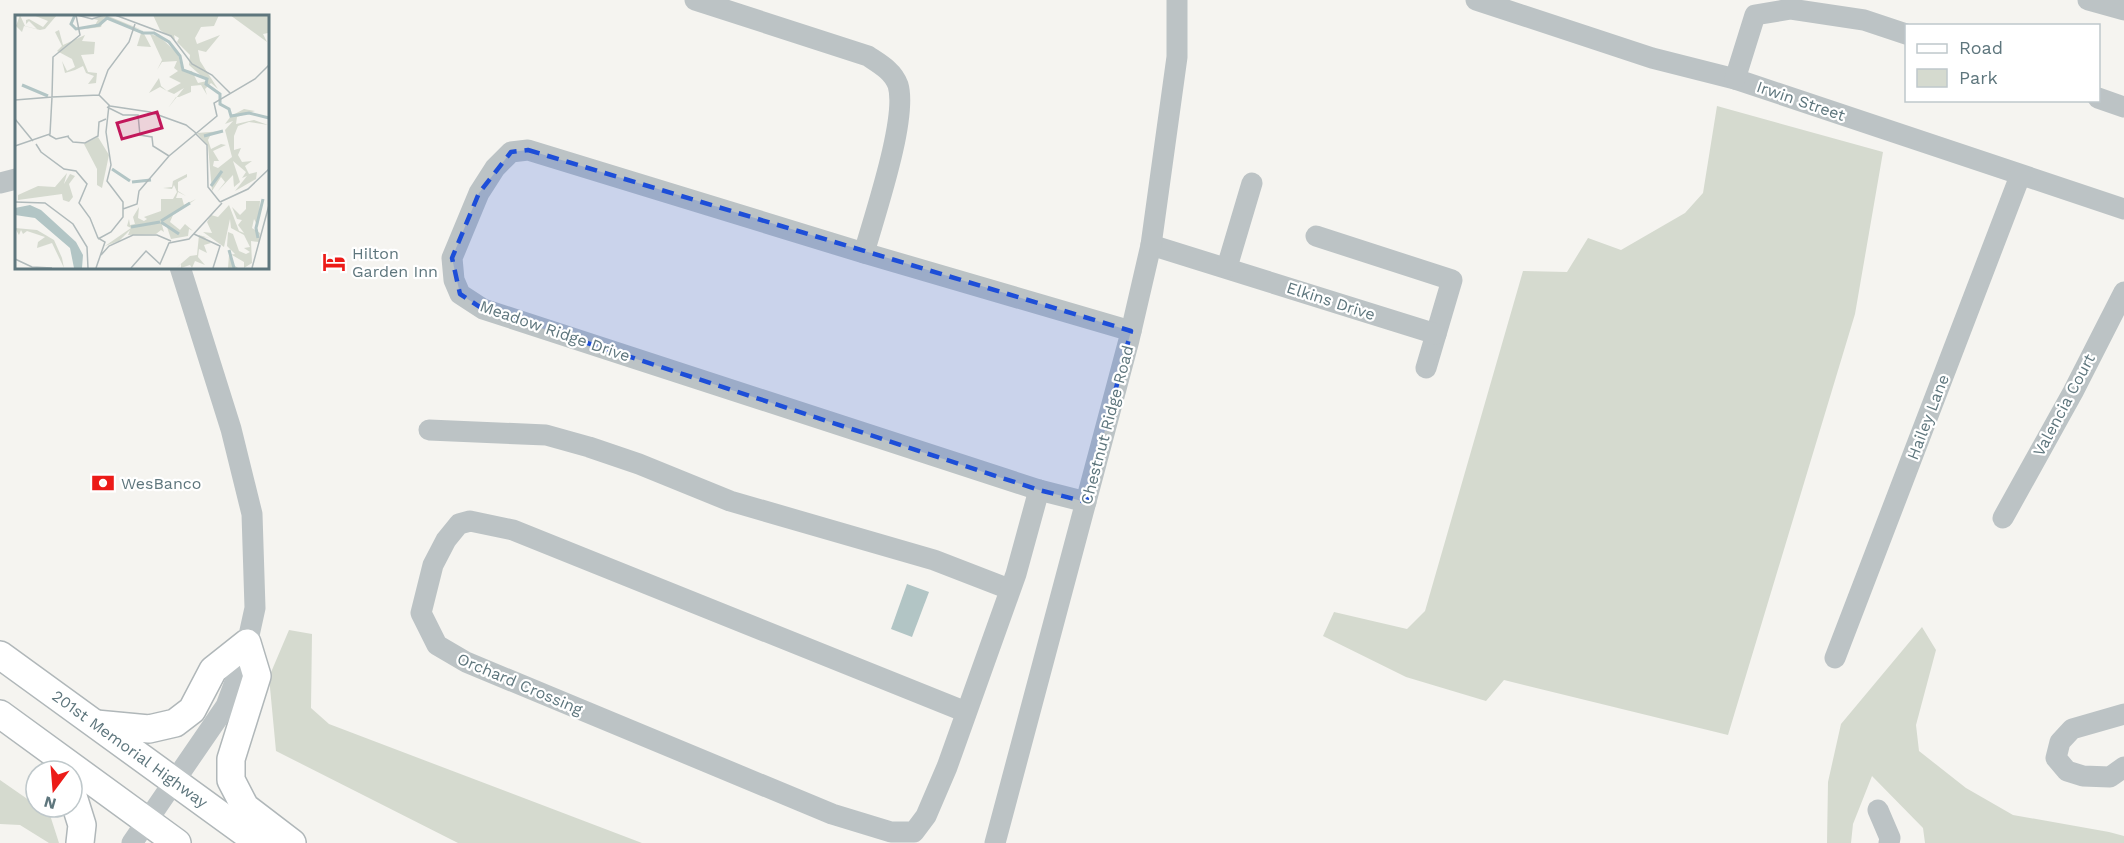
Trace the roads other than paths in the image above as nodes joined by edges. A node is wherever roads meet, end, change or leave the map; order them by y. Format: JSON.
{"nodes":[{"id":1,"x":695,"y":0,"type":"edge"},
{"id":2,"x":1177,"y":0,"type":"edge"},
{"id":3,"x":1476,"y":0,"type":"edge"},
{"id":4,"x":2088,"y":0,"type":"edge"},
{"id":5,"x":1756,"y":8,"type":"edge"},
{"id":6,"x":2124,"y":10,"type":"edge"},
{"id":7,"x":1905,"y":34,"type":"edge"},
{"id":8,"x":1735,"y":79,"type":"junction"},
{"id":9,"x":2100,"y":99,"type":"edge"},
{"id":10,"x":2124,"y":107,"type":"edge"},
{"id":11,"x":2020,"y":176,"type":"junction"},
{"id":12,"x":15,"y":178,"type":"edge"},
{"id":13,"x":0,"y":183,"type":"edge"},
{"id":14,"x":1252,"y":183,"type":"dead end"},
{"id":15,"x":2124,"y":209,"type":"edge"},
{"id":16,"x":1316,"y":236,"type":"dead end"},
{"id":17,"x":1151,"y":245,"type":"junction"},
{"id":18,"x":864,"y":254,"type":"junction"},
{"id":19,"x":1227,"y":267,"type":"junction"},
{"id":20,"x":180,"y":268,"type":"edge"},
{"id":21,"x":2124,"y":291,"type":"edge"},
{"id":22,"x":1131,"y":331,"type":"junction"},
{"id":23,"x":1436,"y":334,"type":"junction"},
{"id":24,"x":1426,"y":368,"type":"dead end"},
{"id":25,"x":429,"y":430,"type":"dead end"},
{"id":26,"x":1039,"y":490,"type":"junction"},
{"id":27,"x":1086,"y":502,"type":"junction"},
{"id":28,"x":2003,"y":518,"type":"dead end"},
{"id":29,"x":1009,"y":589,"type":"junction"},
{"id":30,"x":247,"y":643,"type":"junction"},
{"id":31,"x":0,"y":655,"type":"edge"},
{"id":32,"x":1835,"y":658,"type":"dead end"},
{"id":33,"x":966,"y":712,"type":"junction"},
{"id":34,"x":2124,"y":714,"type":"edge"},
{"id":35,"x":0,"y":716,"type":"edge"},
{"id":36,"x":96,"y":724,"type":"junction"},
{"id":37,"x":43,"y":759,"type":"edge"},
{"id":38,"x":2124,"y":767,"type":"edge"},
{"id":39,"x":176,"y":781,"type":"junction"},
{"id":40,"x":1878,"y":810,"type":"dead end"},
{"id":41,"x":80,"y":819,"type":"edge"},
{"id":42,"x":148,"y":821,"type":"junction"},
{"id":43,"x":80,"y":843,"type":"edge"},
{"id":44,"x":132,"y":843,"type":"edge"},
{"id":45,"x":177,"y":843,"type":"edge"},
{"id":46,"x":259,"y":843,"type":"edge"},
{"id":47,"x":292,"y":843,"type":"edge"},
{"id":48,"x":995,"y":843,"type":"edge"},
{"id":49,"x":1889,"y":843,"type":"edge"}],
"edges":[{"from":1,"to":18,"type":"street"},
{"from":2,"to":17,"type":"street","name":"Chestnut Ridge Road"},
{"from":3,"to":8,"type":"street","name":"Irwin Street"},
{"from":4,"to":6,"type":"street"},
{"from":5,"to":7,"type":"street"},
{"from":5,"to":8,"type":"street"},
{"from":8,"to":11,"type":"street","name":"Irwin Street"},
{"from":9,"to":10,"type":"street"},
{"from":11,"to":15,"type":"street","name":"Irwin Street"},
{"from":11,"to":32,"type":"street","name":"Hailey Lane"},
{"from":12,"to":13,"type":"street"},
{"from":14,"to":19,"type":"street"},
{"from":16,"to":23,"type":"street"},
{"from":17,"to":19,"type":"street","name":"Elkins Drive"},
{"from":17,"to":22,"type":"street","name":"Chestnut Ridge Road"},
{"from":18,"to":22,"type":"street","name":"Meadow Ridge Drive"},
{"from":18,"to":26,"type":"street","name":"Meadow Ridge Drive"},
{"from":19,"to":23,"type":"street","name":"Elkins Drive"},
{"from":20,"to":30,"type":"street"},
{"from":21,"to":28,"type":"street","name":"Valencia Court"},
{"from":22,"to":27,"type":"street","name":"Chestnut Ridge Road"},
{"from":23,"to":24,"type":"street"},
{"from":25,"to":29,"type":"street"},
{"from":26,"to":27,"type":"street","name":"Meadow Ridge Drive"},
{"from":26,"to":29,"type":"street","name":"Orchard Crossing"},
{"from":27,"to":48,"type":"street","name":"Chestnut Ridge Road"},
{"from":29,"to":33,"type":"street","name":"Orchard Crossing"},
{"from":30,"to":36,"type":"main road"},
{"from":30,"to":39,"type":"street"},
{"from":30,"to":47,"type":"main road"},
{"from":31,"to":36,"type":"main road","name":"201st Memorial Highway"},
{"from":33,"to":33,"type":"street","name":"Orchard Crossing"},
{"from":34,"to":38,"type":"street"},
{"from":35,"to":37,"type":"main road"},
{"from":35,"to":42,"type":"main road"},
{"from":36,"to":39,"type":"main road","name":"201st Memorial Highway"},
{"from":39,"to":42,"type":"street"},
{"from":39,"to":46,"type":"main road","name":"201st Memorial Highway"},
{"from":40,"to":49,"type":"street"},
{"from":41,"to":43,"type":"main road"},
{"from":42,"to":44,"type":"street"},
{"from":42,"to":45,"type":"main road"}]}
